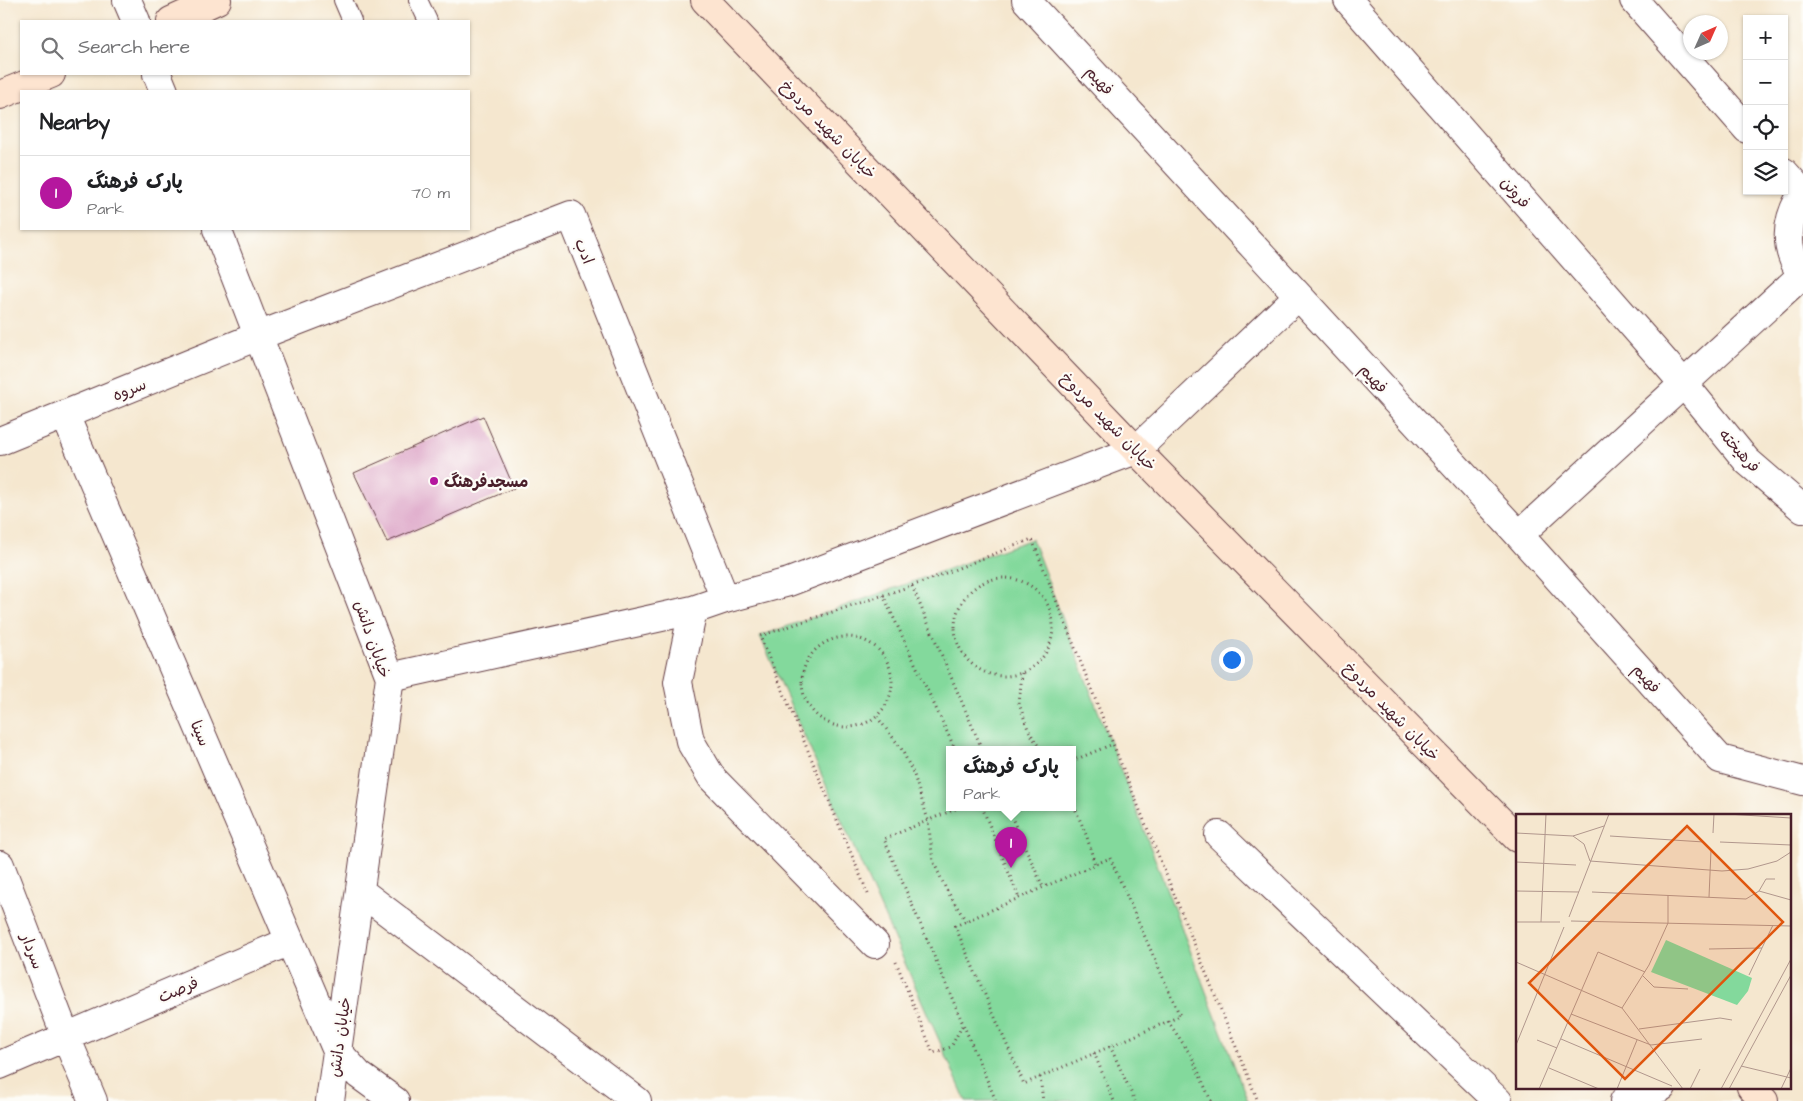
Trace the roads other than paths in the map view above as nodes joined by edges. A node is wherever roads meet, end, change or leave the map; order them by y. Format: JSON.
{"nodes":[{"id":1,"x":127,"y":0,"type":"edge"},
{"id":2,"x":218,"y":0,"type":"edge"},
{"id":3,"x":343,"y":0,"type":"edge"},
{"id":4,"x":418,"y":0,"type":"edge"},
{"id":5,"x":705,"y":0,"type":"edge"},
{"id":6,"x":1026,"y":0,"type":"edge"},
{"id":7,"x":1348,"y":0,"type":"edge"},
{"id":8,"x":1634,"y":0,"type":"edge"},
{"id":9,"x":136,"y":20,"type":"edge"},
{"id":10,"x":173,"y":20,"type":"edge"},
{"id":11,"x":352,"y":20,"type":"edge"},
{"id":12,"x":428,"y":20,"type":"edge"},
{"id":13,"x":49,"y":75,"type":"edge"},
{"id":14,"x":157,"y":75,"type":"edge"},
{"id":15,"x":164,"y":90,"type":"edge"},
{"id":16,"x":0,"y":95,"type":"edge"},
{"id":17,"x":1743,"y":124,"type":"edge"},
{"id":18,"x":1788,"y":176,"type":"edge"},
{"id":19,"x":1803,"y":193,"type":"edge"},
{"id":20,"x":217,"y":230,"type":"edge"},
{"id":21,"x":1802,"y":276,"type":"edge"},
{"id":22,"x":1298,"y":296,"type":"junction"},
{"id":23,"x":258,"y":336,"type":"junction"},
{"id":24,"x":1684,"y":384,"type":"junction"},
{"id":25,"x":65,"y":415,"type":"junction"},
{"id":26,"x":0,"y":441,"type":"edge"},
{"id":27,"x":1136,"y":450,"type":"junction"},
{"id":28,"x":1803,"y":509,"type":"edge"},
{"id":29,"x":1520,"y":535,"type":"junction"},
{"id":30,"x":725,"y":599,"type":"junction"},
{"id":31,"x":693,"y":610,"type":"junction"},
{"id":32,"x":390,"y":677,"type":"junction"},
{"id":33,"x":1803,"y":781,"type":"edge"},
{"id":34,"x":1219,"y":835,"type":"dead end"},
{"id":35,"x":1516,"y":837,"type":"edge"},
{"id":36,"x":0,"y":865,"type":"edge"},
{"id":37,"x":360,"y":892,"type":"junction"},
{"id":38,"x":290,"y":940,"type":"junction"},
{"id":39,"x":884,"y":949,"type":"road end"},
{"id":40,"x":66,"y":1037,"type":"junction"},
{"id":41,"x":337,"y":1052,"type":"junction"},
{"id":42,"x":0,"y":1065,"type":"edge"},
{"id":43,"x":1659,"y":1088,"type":"edge"},
{"id":44,"x":1752,"y":1088,"type":"edge"},
{"id":45,"x":93,"y":1101,"type":"edge"},
{"id":46,"x":330,"y":1101,"type":"edge"},
{"id":47,"x":395,"y":1101,"type":"edge"},
{"id":48,"x":637,"y":1101,"type":"edge"},
{"id":49,"x":1498,"y":1101,"type":"edge"},
{"id":50,"x":1624,"y":1101,"type":"edge"},
{"id":51,"x":1764,"y":1101,"type":"edge"}],
"edges":[{"from":1,"to":9,"type":"street"},
{"from":2,"to":10,"type":"street"},
{"from":3,"to":11,"type":"lane"},
{"from":4,"to":12,"type":"lane"},
{"from":5,"to":27,"type":"street","name":"خیابان شهید مردوخ"},
{"from":6,"to":22,"type":"street","name":"فهیم"},
{"from":7,"to":24,"type":"street","name":"فروتن"},
{"from":8,"to":17,"type":"street"},
{"from":13,"to":16,"type":"street"},
{"from":14,"to":15,"type":"street"},
{"from":18,"to":19,"type":"street"},
{"from":19,"to":21,"type":"street"},
{"from":20,"to":23,"type":"street","name":"خیابان دانش"},
{"from":21,"to":24,"type":"street"},
{"from":22,"to":27,"type":"street"},
{"from":22,"to":29,"type":"street","name":"فهیم"},
{"from":23,"to":25,"type":"street","name":"سروه"},
{"from":23,"to":30,"type":"street","name":"ادب"},
{"from":23,"to":32,"type":"street","name":"خیابان دانش"},
{"from":24,"to":28,"type":"street","name":"فرهیخته"},
{"from":24,"to":29,"type":"street"},
{"from":25,"to":26,"type":"street","name":"سروه"},
{"from":25,"to":38,"type":"street","name":"سینا"},
{"from":27,"to":30,"type":"street"},
{"from":27,"to":35,"type":"street","name":"خیابان شهید مردوخ"},
{"from":29,"to":33,"type":"street","name":"فهیم"},
{"from":30,"to":31,"type":"street"},
{"from":31,"to":32,"type":"street"},
{"from":31,"to":39,"type":"street"},
{"from":32,"to":37,"type":"street","name":"خیابان دانش"},
{"from":34,"to":49,"type":"street"},
{"from":36,"to":40,"type":"street","name":"سردار"},
{"from":37,"to":41,"type":"street","name":"خیابان دانش"},
{"from":37,"to":48,"type":"street"},
{"from":38,"to":40,"type":"street","name":"فرصت"},
{"from":38,"to":41,"type":"street","name":"سینا"},
{"from":40,"to":42,"type":"street","name":"فرصت"},
{"from":40,"to":45,"type":"street","name":"سردار"},
{"from":41,"to":46,"type":"street","name":"خیابان دانش"},
{"from":41,"to":47,"type":"street"},
{"from":43,"to":50,"type":"street"},
{"from":44,"to":51,"type":"street"}]}
